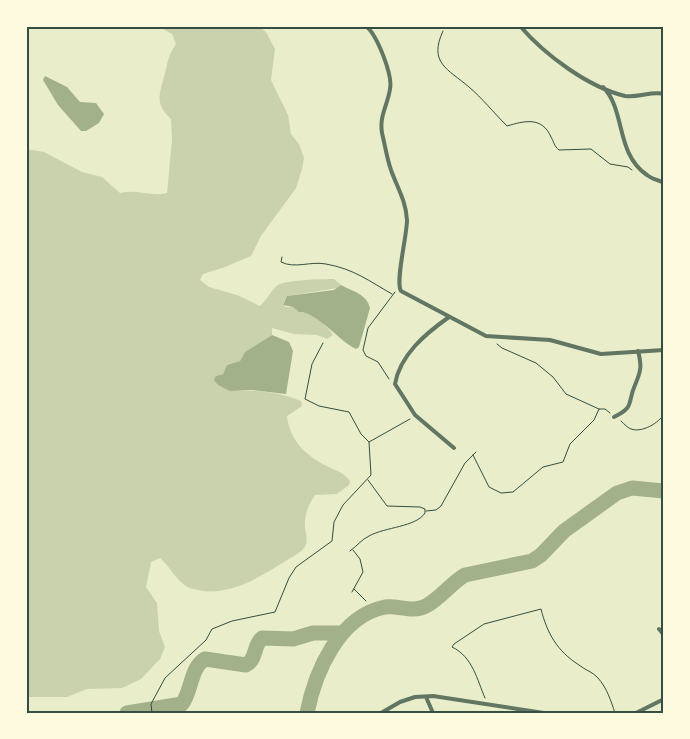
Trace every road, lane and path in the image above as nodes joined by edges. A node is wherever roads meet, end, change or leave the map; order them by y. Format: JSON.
{"nodes":[{"id":1,"x":366,"y":26,"type":"edge"},
{"id":2,"x":520,"y":26,"type":"edge"},
{"id":3,"x":443,"y":32,"type":"dead end"},
{"id":4,"x":600,"y":85,"type":"junction"},
{"id":5,"x":664,"y":94,"type":"edge"},
{"id":6,"x":644,"y":174,"type":"junction"},
{"id":7,"x":663,"y":183,"type":"edge"},
{"id":8,"x":282,"y":257,"type":"dead end"},
{"id":9,"x":400,"y":289,"type":"junction"},
{"id":10,"x":392,"y":294,"type":"junction"},
{"id":11,"x":449,"y":317,"type":"junction"},
{"id":12,"x":492,"y":337,"type":"junction"},
{"id":13,"x":323,"y":343,"type":"dead end"},
{"id":14,"x":664,"y":350,"type":"edge"},
{"id":15,"x":638,"y":351,"type":"junction"},
{"id":16,"x":395,"y":384,"type":"junction"},
{"id":17,"x":599,"y":409,"type":"junction"},
{"id":18,"x":664,"y":414,"type":"edge"},
{"id":19,"x":415,"y":415,"type":"junction"},
{"id":20,"x":614,"y":416,"type":"junction"},
{"id":21,"x":369,"y":442,"type":"junction"},
{"id":22,"x":454,"y":448,"type":"dead end"},
{"id":23,"x":476,"y":452,"type":"dead end"},
{"id":24,"x":473,"y":455,"type":"junction"},
{"id":25,"x":367,"y":479,"type":"junction"},
{"id":26,"x":426,"y":511,"type":"junction"},
{"id":27,"x":354,"y":589,"type":"junction"},
{"id":28,"x":352,"y":592,"type":"dead end"},
{"id":29,"x":366,"y":601,"type":"dead end"},
{"id":30,"x":659,"y":629,"type":"dead end"},
{"id":31,"x":664,"y":635,"type":"edge"},
{"id":32,"x":426,"y":697,"type":"junction"},
{"id":33,"x":664,"y":699,"type":"edge"},
{"id":34,"x":487,"y":704,"type":"junction"},
{"id":35,"x":152,"y":713,"type":"edge"},
{"id":36,"x":381,"y":713,"type":"edge"},
{"id":37,"x":433,"y":713,"type":"edge"},
{"id":38,"x":544,"y":713,"type":"edge"},
{"id":39,"x":615,"y":713,"type":"edge"},
{"id":40,"x":636,"y":713,"type":"edge"}],
"edges":[{"from":1,"to":9,"type":"street"},
{"from":2,"to":4,"type":"street"},
{"from":3,"to":6,"type":"path"},
{"from":4,"to":5,"type":"street"},
{"from":4,"to":6,"type":"street"},
{"from":6,"to":7,"type":"street"},
{"from":8,"to":10,"type":"path"},
{"from":9,"to":10,"type":"path"},
{"from":9,"to":11,"type":"street"},
{"from":10,"to":16,"type":"path"},
{"from":11,"to":12,"type":"street"},
{"from":11,"to":16,"type":"street"},
{"from":12,"to":15,"type":"street"},
{"from":12,"to":17,"type":"path"},
{"from":13,"to":21,"type":"path"},
{"from":14,"to":15,"type":"street"},
{"from":15,"to":20,"type":"street"},
{"from":16,"to":19,"type":"street"},
{"from":17,"to":20,"type":"path"},
{"from":17,"to":24,"type":"path"},
{"from":18,"to":20,"type":"path"},
{"from":19,"to":21,"type":"path"},
{"from":19,"to":22,"type":"street"},
{"from":21,"to":25,"type":"path"},
{"from":23,"to":24,"type":"path"},
{"from":24,"to":26,"type":"path"},
{"from":25,"to":26,"type":"path"},
{"from":25,"to":35,"type":"path"},
{"from":26,"to":27,"type":"path"},
{"from":27,"to":28,"type":"path"},
{"from":27,"to":29,"type":"path"},
{"from":30,"to":31,"type":"street"},
{"from":32,"to":34,"type":"street"},
{"from":32,"to":36,"type":"street"},
{"from":32,"to":37,"type":"street"},
{"from":33,"to":40,"type":"street"},
{"from":34,"to":38,"type":"street"},
{"from":34,"to":39,"type":"path"}]}
